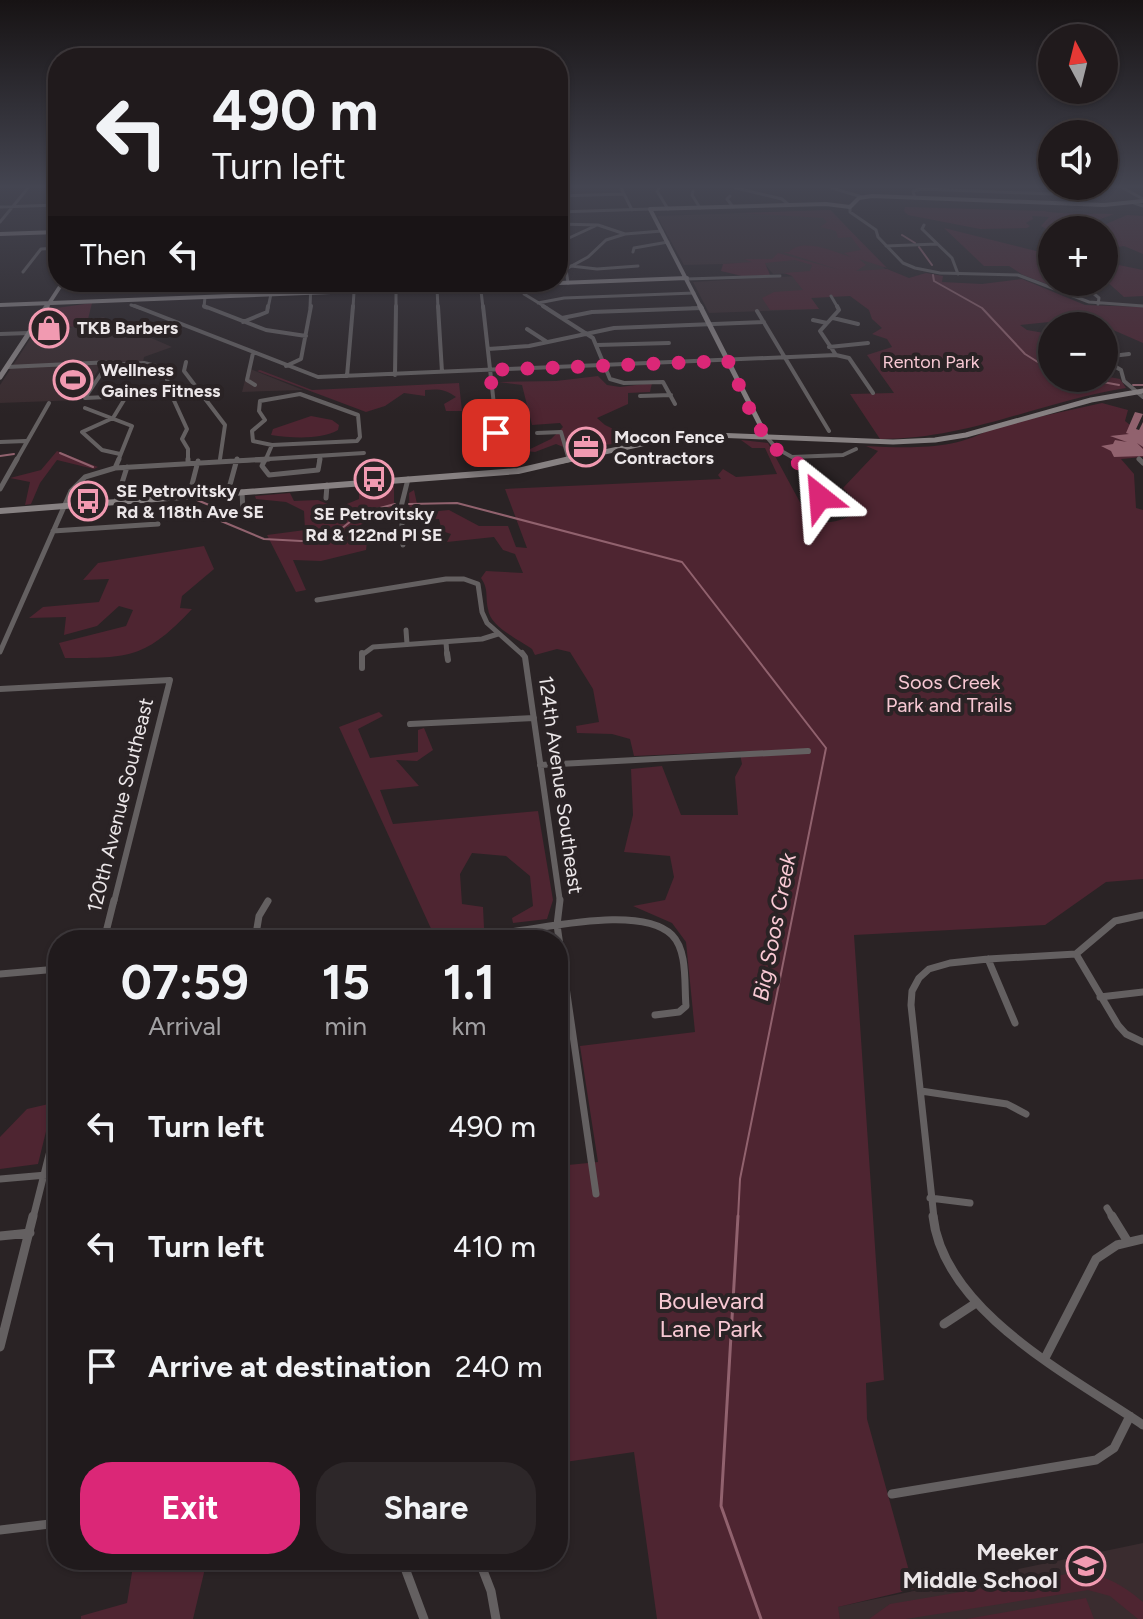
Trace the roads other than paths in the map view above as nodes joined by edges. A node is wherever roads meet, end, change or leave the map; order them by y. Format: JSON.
{"nodes":[{"id":1,"x":30,"y":264,"type":"edge"},
{"id":2,"x":576,"y":264,"type":"edge"},
{"id":3,"x":679,"y":264,"type":"edge"},
{"id":4,"x":904,"y":264,"type":"edge"},
{"id":5,"x":954,"y":264,"type":"edge"},
{"id":6,"x":571,"y":266,"type":"junction"},
{"id":7,"x":638,"y":266,"type":"dead end"},
{"id":8,"x":568,"y":269,"type":"edge"},
{"id":9,"x":23,"y":272,"type":"dead end"},
{"id":10,"x":958,"y":274,"type":"junction"},
{"id":11,"x":780,"y":276,"type":"dead end"},
{"id":12,"x":687,"y":279,"type":"junction"},
{"id":13,"x":568,"y":283,"type":"edge"},
{"id":14,"x":57,"y":292,"type":"edge"},
{"id":15,"x":122,"y":292,"type":"edge"},
{"id":16,"x":354,"y":292,"type":"joint"},
{"id":17,"x":396,"y":292,"type":"edge"},
{"id":18,"x":437,"y":292,"type":"edge"},
{"id":19,"x":481,"y":292,"type":"edge"},
{"id":20,"x":523,"y":292,"type":"edge"},
{"id":21,"x":313,"y":293,"type":"junction"},
{"id":22,"x":694,"y":293,"type":"junction"},
{"id":23,"x":271,"y":294,"type":"junction"},
{"id":24,"x":831,"y":296,"type":"dead end"},
{"id":25,"x":1097,"y":296,"type":"edge"},
{"id":26,"x":205,"y":297,"type":"junction"},
{"id":27,"x":119,"y":300,"type":"junction"},
{"id":28,"x":130,"y":302,"type":"junction"},
{"id":29,"x":50,"y":303,"type":"junction"},
{"id":30,"x":538,"y":303,"type":"junction"},
{"id":31,"x":1098,"y":304,"type":"junction"},
{"id":32,"x":0,"y":305,"type":"edge"},
{"id":33,"x":1143,"y":306,"type":"edge"},
{"id":34,"x":702,"y":308,"type":"junction"},
{"id":35,"x":757,"y":311,"type":"dead end"},
{"id":36,"x":562,"y":318,"type":"junction"},
{"id":37,"x":833,"y":318,"type":"junction"},
{"id":38,"x":813,"y":320,"type":"dead end"},
{"id":39,"x":242,"y":322,"type":"junction"},
{"id":40,"x":764,"y":322,"type":"junction"},
{"id":41,"x":827,"y":323,"type":"junction"},
{"id":42,"x":709,"y":324,"type":"junction"},
{"id":43,"x":858,"y":324,"type":"dead end"},
{"id":44,"x":527,"y":329,"type":"dead end"},
{"id":45,"x":29,"y":333,"type":"junction"},
{"id":46,"x":587,"y":333,"type":"junction"},
{"id":47,"x":0,"y":334,"type":"edge"},
{"id":48,"x":306,"y":336,"type":"junction"},
{"id":49,"x":547,"y":342,"type":"junction"},
{"id":50,"x":669,"y":343,"type":"dead end"},
{"id":51,"x":868,"y":343,"type":"dead end"},
{"id":52,"x":597,"y":345,"type":"junction"},
{"id":53,"x":829,"y":347,"type":"junction"},
{"id":54,"x":488,"y":349,"type":"junction"},
{"id":55,"x":253,"y":353,"type":"junction"},
{"id":56,"x":1129,"y":354,"type":"dead end"},
{"id":57,"x":836,"y":355,"type":"junction"},
{"id":58,"x":1118,"y":356,"type":"edge"},
{"id":59,"x":557,"y":357,"type":"dead end"},
{"id":60,"x":785,"y":358,"type":"junction"},
{"id":61,"x":148,"y":359,"type":"dead end"},
{"id":62,"x":0,"y":361,"type":"edge"},
{"id":63,"x":11,"y":361,"type":"junction"},
{"id":64,"x":728,"y":361,"type":"junction"},
{"id":65,"x":186,"y":362,"type":"dead end"},
{"id":66,"x":286,"y":366,"type":"junction"},
{"id":67,"x":604,"y":366,"type":"junction"},
{"id":68,"x":7,"y":367,"type":"junction"},
{"id":69,"x":557,"y":368,"type":"junction"},
{"id":70,"x":1118,"y":368,"type":"edge"},
{"id":71,"x":490,"y":370,"type":"junction"},
{"id":72,"x":442,"y":372,"type":"junction"},
{"id":73,"x":395,"y":375,"type":"junction"},
{"id":74,"x":347,"y":376,"type":"junction"},
{"id":75,"x":0,"y":377,"type":"edge"},
{"id":76,"x":255,"y":385,"type":"dead end"},
{"id":77,"x":203,"y":393,"type":"junction"},
{"id":78,"x":873,"y":393,"type":"dead end"},
{"id":79,"x":171,"y":394,"type":"junction"},
{"id":80,"x":1141,"y":394,"type":"edge"},
{"id":81,"x":671,"y":395,"type":"junction"},
{"id":82,"x":640,"y":396,"type":"dead end"},
{"id":83,"x":124,"y":400,"type":"dead end"},
{"id":84,"x":49,"y":403,"type":"dead end"},
{"id":85,"x":675,"y":404,"type":"dead end"},
{"id":86,"x":85,"y":408,"type":"dead end"},
{"id":87,"x":43,"y":412,"type":"junction"},
{"id":88,"x":33,"y":413,"type":"dead end"},
{"id":89,"x":495,"y":414,"type":"junction"},
{"id":90,"x":465,"y":415,"type":"dead end"},
{"id":91,"x":113,"y":418,"type":"junction"},
{"id":92,"x":829,"y":431,"type":"dead end"},
{"id":93,"x":537,"y":433,"type":"dead end"},
{"id":94,"x":766,"y":436,"type":"junction"},
{"id":95,"x":494,"y":438,"type":"dead end"},
{"id":96,"x":26,"y":441,"type":"junction"},
{"id":97,"x":0,"y":442,"type":"edge"},
{"id":98,"x":329,"y":444,"type":"junction"},
{"id":99,"x":272,"y":445,"type":"junction"},
{"id":100,"x":856,"y":449,"type":"dead end"},
{"id":101,"x":364,"y":453,"type":"dead end"},
{"id":102,"x":120,"y":454,"type":"junction"},
{"id":103,"x":332,"y":455,"type":"junction"},
{"id":104,"x":320,"y":457,"type":"junction"},
{"id":105,"x":792,"y":457,"type":"junction"},
{"id":106,"x":220,"y":459,"type":"junction"},
{"id":107,"x":237,"y":459,"type":"junction"},
{"id":108,"x":265,"y":460,"type":"junction"},
{"id":109,"x":569,"y":460,"type":"junction"},
{"id":110,"x":198,"y":461,"type":"junction"},
{"id":111,"x":188,"y":462,"type":"junction"},
{"id":112,"x":127,"y":467,"type":"junction"},
{"id":113,"x":115,"y":468,"type":"junction"},
{"id":114,"x":408,"y":479,"type":"junction"},
{"id":115,"x":327,"y":485,"type":"junction"},
{"id":116,"x":0,"y":489,"type":"edge"},
{"id":117,"x":228,"y":492,"type":"junction"},
{"id":118,"x":242,"y":492,"type":"junction"},
{"id":119,"x":208,"y":494,"type":"junction"},
{"id":120,"x":189,"y":496,"type":"junction"},
{"id":121,"x":326,"y":498,"type":"dead end"},
{"id":122,"x":818,"y":500,"type":"dead end"},
{"id":123,"x":116,"y":502,"type":"junction"},
{"id":124,"x":64,"y":506,"type":"junction"},
{"id":125,"x":0,"y":511,"type":"edge"},
{"id":126,"x":259,"y":515,"type":"dead end"},
{"id":127,"x":158,"y":524,"type":"dead end"},
{"id":128,"x":53,"y":531,"type":"junction"},
{"id":129,"x":403,"y":545,"type":"dead end"},
{"id":130,"x":317,"y":600,"type":"dead end"},
{"id":131,"x":406,"y":630,"type":"dead end"},
{"id":132,"x":498,"y":634,"type":"junction"},
{"id":133,"x":446,"y":642,"type":"junction"},
{"id":134,"x":407,"y":644,"type":"junction"},
{"id":135,"x":0,"y":652,"type":"edge"},
{"id":136,"x":448,"y":660,"type":"dead end"},
{"id":137,"x":362,"y":668,"type":"dead end"},
{"id":138,"x":0,"y":689,"type":"edge"},
{"id":139,"x":534,"y":718,"type":"junction"},
{"id":140,"x":410,"y":724,"type":"dead end"},
{"id":141,"x":808,"y":751,"type":"dead end"},
{"id":142,"x":540,"y":765,"type":"junction"},
{"id":143,"x":268,"y":901,"type":"dead end"},
{"id":144,"x":1143,"y":915,"type":"edge"},
{"id":145,"x":557,"y":925,"type":"junction"},
{"id":146,"x":107,"y":930,"type":"edge"},
{"id":147,"x":257,"y":930,"type":"edge"},
{"id":148,"x":508,"y":930,"type":"edge"},
{"id":149,"x":558,"y":930,"type":"edge"},
{"id":150,"x":1076,"y":954,"type":"junction"},
{"id":151,"x":988,"y":959,"type":"junction"},
{"id":152,"x":48,"y":970,"type":"edge"},
{"id":153,"x":0,"y":974,"type":"edge"},
{"id":154,"x":1143,"y":992,"type":"edge"},
{"id":155,"x":1100,"y":997,"type":"junction"},
{"id":156,"x":568,"y":1001,"type":"edge"},
{"id":157,"x":655,"y":1015,"type":"dead end"},
{"id":158,"x":1015,"y":1023,"type":"dead end"},
{"id":159,"x":1138,"y":1041,"type":"edge"},
{"id":160,"x":921,"y":1091,"type":"junction"},
{"id":161,"x":1026,"y":1114,"type":"dead end"},
{"id":162,"x":48,"y":1158,"type":"edge"},
{"id":163,"x":44,"y":1174,"type":"junction"},
{"id":164,"x":48,"y":1174,"type":"edge"},
{"id":165,"x":0,"y":1179,"type":"edge"},
{"id":166,"x":596,"y":1194,"type":"dead end"},
{"id":167,"x":930,"y":1198,"type":"junction"},
{"id":168,"x":970,"y":1203,"type":"dead end"},
{"id":169,"x":1107,"y":1208,"type":"dead end"},
{"id":170,"x":30,"y":1233,"type":"junction"},
{"id":171,"x":0,"y":1236,"type":"edge"},
{"id":172,"x":1143,"y":1239,"type":"edge"},
{"id":173,"x":1128,"y":1242,"type":"junction"},
{"id":174,"x":976,"y":1303,"type":"junction"},
{"id":175,"x":944,"y":1324,"type":"dead end"},
{"id":176,"x":0,"y":1347,"type":"edge"},
{"id":177,"x":1045,"y":1358,"type":"junction"},
{"id":178,"x":1130,"y":1416,"type":"junction"},
{"id":179,"x":1143,"y":1425,"type":"edge"},
{"id":180,"x":892,"y":1494,"type":"dead end"},
{"id":181,"x":48,"y":1524,"type":"edge"},
{"id":182,"x":0,"y":1530,"type":"edge"},
{"id":183,"x":406,"y":1570,"type":"edge"},
{"id":184,"x":483,"y":1570,"type":"edge"},
{"id":185,"x":424,"y":1619,"type":"edge"},
{"id":186,"x":496,"y":1619,"type":"edge"}],
"edges":[{"from":1,"to":9,"type":"street"},
{"from":2,"to":6,"type":"street"},
{"from":3,"to":12,"type":"street"},
{"from":4,"to":10,"type":"street"},
{"from":5,"to":10,"type":"street"},
{"from":6,"to":7,"type":"street"},
{"from":6,"to":8,"type":"street"},
{"from":10,"to":31,"type":"street"},
{"from":11,"to":12,"type":"street"},
{"from":12,"to":13,"type":"street"},
{"from":12,"to":22,"type":"street"},
{"from":14,"to":29,"type":"street"},
{"from":15,"to":27,"type":"street"},
{"from":16,"to":21,"type":"street"},
{"from":16,"to":74,"type":"street"},
{"from":17,"to":73,"type":"street"},
{"from":18,"to":72,"type":"street"},
{"from":19,"to":54,"type":"street"},
{"from":20,"to":30,"type":"street"},
{"from":21,"to":23,"type":"street"},
{"from":21,"to":48,"type":"street"},
{"from":22,"to":30,"type":"street"},
{"from":22,"to":34,"type":"street"},
{"from":23,"to":26,"type":"street"},
{"from":23,"to":39,"type":"street"},
{"from":24,"to":37,"type":"street"},
{"from":25,"to":31,"type":"street"},
{"from":26,"to":28,"type":"street"},
{"from":26,"to":39,"type":"street"},
{"from":27,"to":28,"type":"street"},
{"from":27,"to":29,"type":"street"},
{"from":28,"to":55,"type":"street"},
{"from":29,"to":32,"type":"street"},
{"from":29,"to":45,"type":"street"},
{"from":30,"to":36,"type":"street"},
{"from":31,"to":33,"type":"street"},
{"from":34,"to":36,"type":"street"},
{"from":34,"to":42,"type":"street"},
{"from":35,"to":40,"type":"street"},
{"from":36,"to":46,"type":"street"},
{"from":37,"to":41,"type":"street"},
{"from":37,"to":43,"type":"street"},
{"from":38,"to":41,"type":"street"},
{"from":39,"to":48,"type":"street"},
{"from":40,"to":42,"type":"street"},
{"from":40,"to":60,"type":"street"},
{"from":41,"to":53,"type":"street"},
{"from":42,"to":46,"type":"street"},
{"from":42,"to":64,"type":"street"},
{"from":44,"to":49,"type":"street"},
{"from":45,"to":47,"type":"street"},
{"from":45,"to":63,"type":"street"},
{"from":46,"to":49,"type":"street"},
{"from":46,"to":52,"type":"street"},
{"from":48,"to":66,"type":"street"},
{"from":49,"to":54,"type":"street"},
{"from":50,"to":52,"type":"street"},
{"from":51,"to":53,"type":"street"},
{"from":52,"to":67,"type":"street"},
{"from":53,"to":57,"type":"street"},
{"from":54,"to":71,"type":"street"},
{"from":55,"to":66,"type":"street"},
{"from":55,"to":76,"type":"street"},
{"from":56,"to":58,"type":"street"},
{"from":57,"to":60,"type":"street"},
{"from":57,"to":78,"type":"street"},
{"from":59,"to":69,"type":"street"},
{"from":60,"to":64,"type":"street"},
{"from":60,"to":92,"type":"street"},
{"from":61,"to":68,"type":"street"},
{"from":62,"to":63,"type":"street"},
{"from":63,"to":68,"type":"street"},
{"from":64,"to":67,"type":"street"},
{"from":64,"to":94,"type":"street"},
{"from":65,"to":77,"type":"street"},
{"from":66,"to":74,"type":"street"},
{"from":67,"to":69,"type":"street"},
{"from":67,"to":81,"type":"street"},
{"from":68,"to":75,"type":"street"},
{"from":69,"to":71,"type":"street"},
{"from":70,"to":80,"type":"street"},
{"from":71,"to":72,"type":"street"},
{"from":71,"to":89,"type":"street"},
{"from":72,"to":73,"type":"street"},
{"from":73,"to":74,"type":"street"},
{"from":77,"to":79,"type":"street"},
{"from":77,"to":106,"type":"street"},
{"from":79,"to":79,"type":"street"},
{"from":79,"to":111,"type":"street"},
{"from":80,"to":94,"type":"street"},
{"from":81,"to":82,"type":"street"},
{"from":81,"to":85,"type":"street"},
{"from":83,"to":91,"type":"street"},
{"from":84,"to":87,"type":"street"},
{"from":86,"to":91,"type":"street"},
{"from":87,"to":88,"type":"street"},
{"from":87,"to":96,"type":"street"},
{"from":89,"to":90,"type":"street"},
{"from":89,"to":95,"type":"street"},
{"from":91,"to":102,"type":"street"},
{"from":91,"to":102,"type":"street"},
{"from":93,"to":109,"type":"street"},
{"from":94,"to":105,"type":"street"},
{"from":94,"to":109,"type":"street"},
{"from":96,"to":97,"type":"street"},
{"from":96,"to":116,"type":"street"},
{"from":98,"to":99,"type":"street"},
{"from":98,"to":99,"type":"street"},
{"from":98,"to":103,"type":"street"},
{"from":99,"to":108,"type":"street"},
{"from":100,"to":105,"type":"street"},
{"from":101,"to":103,"type":"street"},
{"from":102,"to":113,"type":"street"},
{"from":103,"to":104,"type":"street"},
{"from":104,"to":108,"type":"street"},
{"from":104,"to":108,"type":"street"},
{"from":105,"to":122,"type":"street"},
{"from":106,"to":107,"type":"street"},
{"from":106,"to":110,"type":"street"},
{"from":107,"to":108,"type":"street"},
{"from":107,"to":117,"type":"street"},
{"from":109,"to":114,"type":"street"},
{"from":110,"to":111,"type":"street"},
{"from":110,"to":120,"type":"street"},
{"from":111,"to":112,"type":"street"},
{"from":112,"to":113,"type":"street"},
{"from":112,"to":123,"type":"street"},
{"from":113,"to":124,"type":"street"},
{"from":114,"to":115,"type":"street"},
{"from":114,"to":129,"type":"street"},
{"from":115,"to":118,"type":"street"},
{"from":115,"to":121,"type":"street"},
{"from":117,"to":118,"type":"street"},
{"from":117,"to":119,"type":"street"},
{"from":118,"to":119,"type":"street"},
{"from":118,"to":126,"type":"street"},
{"from":119,"to":120,"type":"street"},
{"from":120,"to":123,"type":"street"},
{"from":123,"to":124,"type":"street"},
{"from":124,"to":125,"type":"street"},
{"from":124,"to":128,"type":"street"},
{"from":127,"to":128,"type":"street"},
{"from":128,"to":135,"type":"street"},
{"from":130,"to":132,"type":"street"},
{"from":131,"to":134,"type":"street"},
{"from":132,"to":133,"type":"street"},
{"from":132,"to":139,"type":"street","name":"124th Avenue Southeast"},
{"from":133,"to":134,"type":"street"},
{"from":133,"to":136,"type":"street"},
{"from":134,"to":137,"type":"street"},
{"from":138,"to":146,"type":"street","name":"120th Avenue Southeast"},
{"from":139,"to":140,"type":"street"},
{"from":139,"to":142,"type":"street","name":"124th Avenue Southeast"},
{"from":141,"to":142,"type":"street"},
{"from":142,"to":145,"type":"street","name":"124th Avenue Southeast"},
{"from":143,"to":147,"type":"street"},
{"from":144,"to":150,"type":"street"},
{"from":145,"to":148,"type":"street"},
{"from":145,"to":149,"type":"street","name":"124th Avenue Southeast"},
{"from":145,"to":157,"type":"street"},
{"from":150,"to":151,"type":"street"},
{"from":150,"to":155,"type":"street"},
{"from":151,"to":158,"type":"street"},
{"from":151,"to":160,"type":"street"},
{"from":152,"to":153,"type":"street"},
{"from":154,"to":155,"type":"street"},
{"from":155,"to":159,"type":"street"},
{"from":156,"to":166,"type":"street","name":"124th Avenue Southeast"},
{"from":160,"to":161,"type":"street"},
{"from":160,"to":167,"type":"street"},
{"from":162,"to":163,"type":"street"},
{"from":163,"to":164,"type":"street"},
{"from":163,"to":165,"type":"street"},
{"from":163,"to":170,"type":"street"},
{"from":167,"to":168,"type":"street"},
{"from":167,"to":174,"type":"street"},
{"from":169,"to":173,"type":"street"},
{"from":170,"to":171,"type":"street"},
{"from":170,"to":176,"type":"street"},
{"from":172,"to":173,"type":"street"},
{"from":173,"to":177,"type":"street"},
{"from":174,"to":175,"type":"street"},
{"from":174,"to":177,"type":"street"},
{"from":177,"to":178,"type":"street"},
{"from":178,"to":179,"type":"street"},
{"from":178,"to":180,"type":"street"},
{"from":181,"to":182,"type":"street"},
{"from":183,"to":185,"type":"street"},
{"from":184,"to":186,"type":"street"}]}
